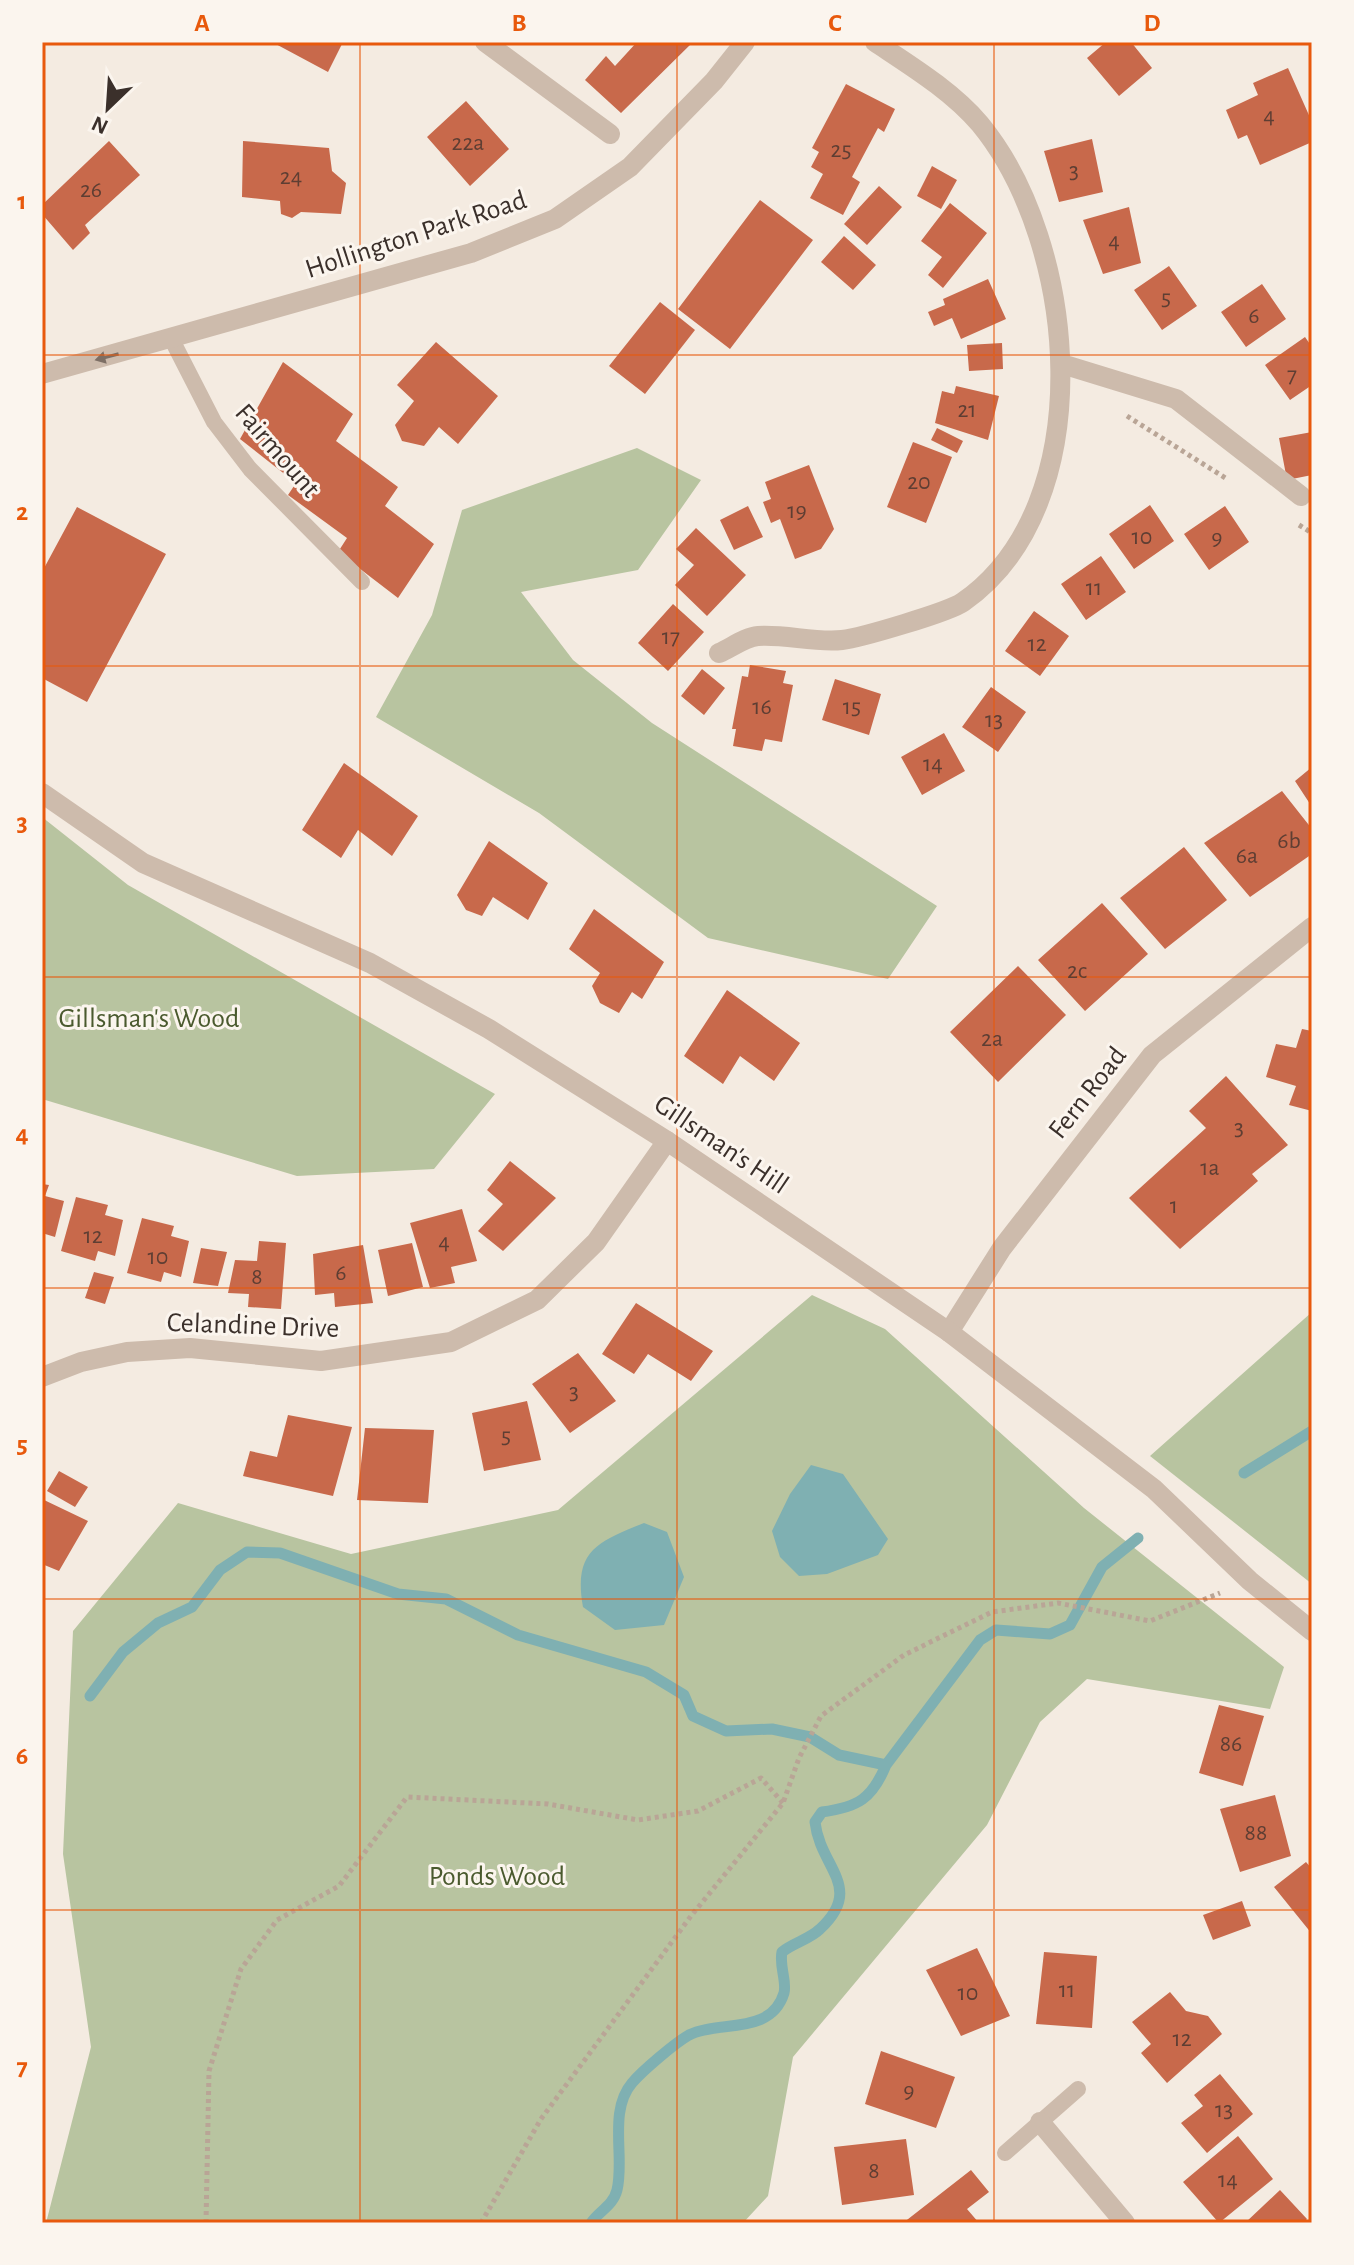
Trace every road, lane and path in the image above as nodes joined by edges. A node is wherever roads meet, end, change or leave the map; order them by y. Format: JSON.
{"nodes":[{"id":1,"x":485,"y":42,"type":"edge"},
{"id":2,"x":745,"y":42,"type":"edge"},
{"id":3,"x":875,"y":42,"type":"edge"},
{"id":4,"x":610,"y":134,"type":"dead end"},
{"id":5,"x":172,"y":340,"type":"junction"},
{"id":6,"x":1062,"y":364,"type":"junction"},
{"id":7,"x":42,"y":374,"type":"edge"},
{"id":8,"x":1114,"y":408,"type":"dead end"},
{"id":9,"x":1233,"y":483,"type":"dead end"},
{"id":10,"x":1301,"y":496,"type":"dead end"},
{"id":11,"x":1286,"y":516,"type":"dead end"},
{"id":12,"x":1312,"y":533,"type":"edge"},
{"id":13,"x":362,"y":582,"type":"dead end"},
{"id":14,"x":719,"y":653,"type":"dead end"},
{"id":15,"x":42,"y":793,"type":"edge"},
{"id":16,"x":1312,"y":927,"type":"edge"},
{"id":17,"x":667,"y":1141,"type":"junction"},
{"id":18,"x":949,"y":1332,"type":"junction"},
{"id":19,"x":42,"y":1377,"type":"edge"},
{"id":20,"x":1250,"y":1581,"type":"junction"},
{"id":21,"x":1312,"y":1631,"type":"edge"},
{"id":22,"x":783,"y":1803,"type":"junction"},
{"id":23,"x":1078,"y":2089,"type":"dead end"},
{"id":24,"x":1040,"y":2122,"type":"junction"},
{"id":25,"x":1005,"y":2153,"type":"dead end"},
{"id":26,"x":206,"y":2223,"type":"edge"},
{"id":27,"x":481,"y":2223,"type":"edge"},
{"id":28,"x":1125,"y":2223,"type":"edge"}],
"edges":[{"from":1,"to":4,"type":"street"},
{"from":2,"to":5,"type":"street","name":"Hollington Park Road"},
{"from":3,"to":6,"type":"street"},
{"from":5,"to":7,"type":"street","name":"Hollington Park Road","one_way":true},
{"from":5,"to":13,"type":"lane","name":"Fairmount"},
{"from":6,"to":10,"type":"street"},
{"from":6,"to":14,"type":"street"},
{"from":8,"to":9,"type":"path"},
{"from":11,"to":12,"type":"path"},
{"from":15,"to":17,"type":"street","name":"Gillsman's Hill"},
{"from":16,"to":18,"type":"street","name":"Fern Road"},
{"from":17,"to":18,"type":"street","name":"Gillsman's Hill"},
{"from":17,"to":19,"type":"street","name":"Celandine Drive"},
{"from":18,"to":20,"type":"street","name":"Gillsman's Hill"},
{"from":20,"to":21,"type":"street","name":"Gillsman's Hill"},
{"from":20,"to":22,"type":"path"},
{"from":22,"to":26,"type":"path"},
{"from":22,"to":27,"type":"path"},
{"from":23,"to":24,"type":"lane"},
{"from":24,"to":25,"type":"lane"},
{"from":24,"to":28,"type":"street"}]}
